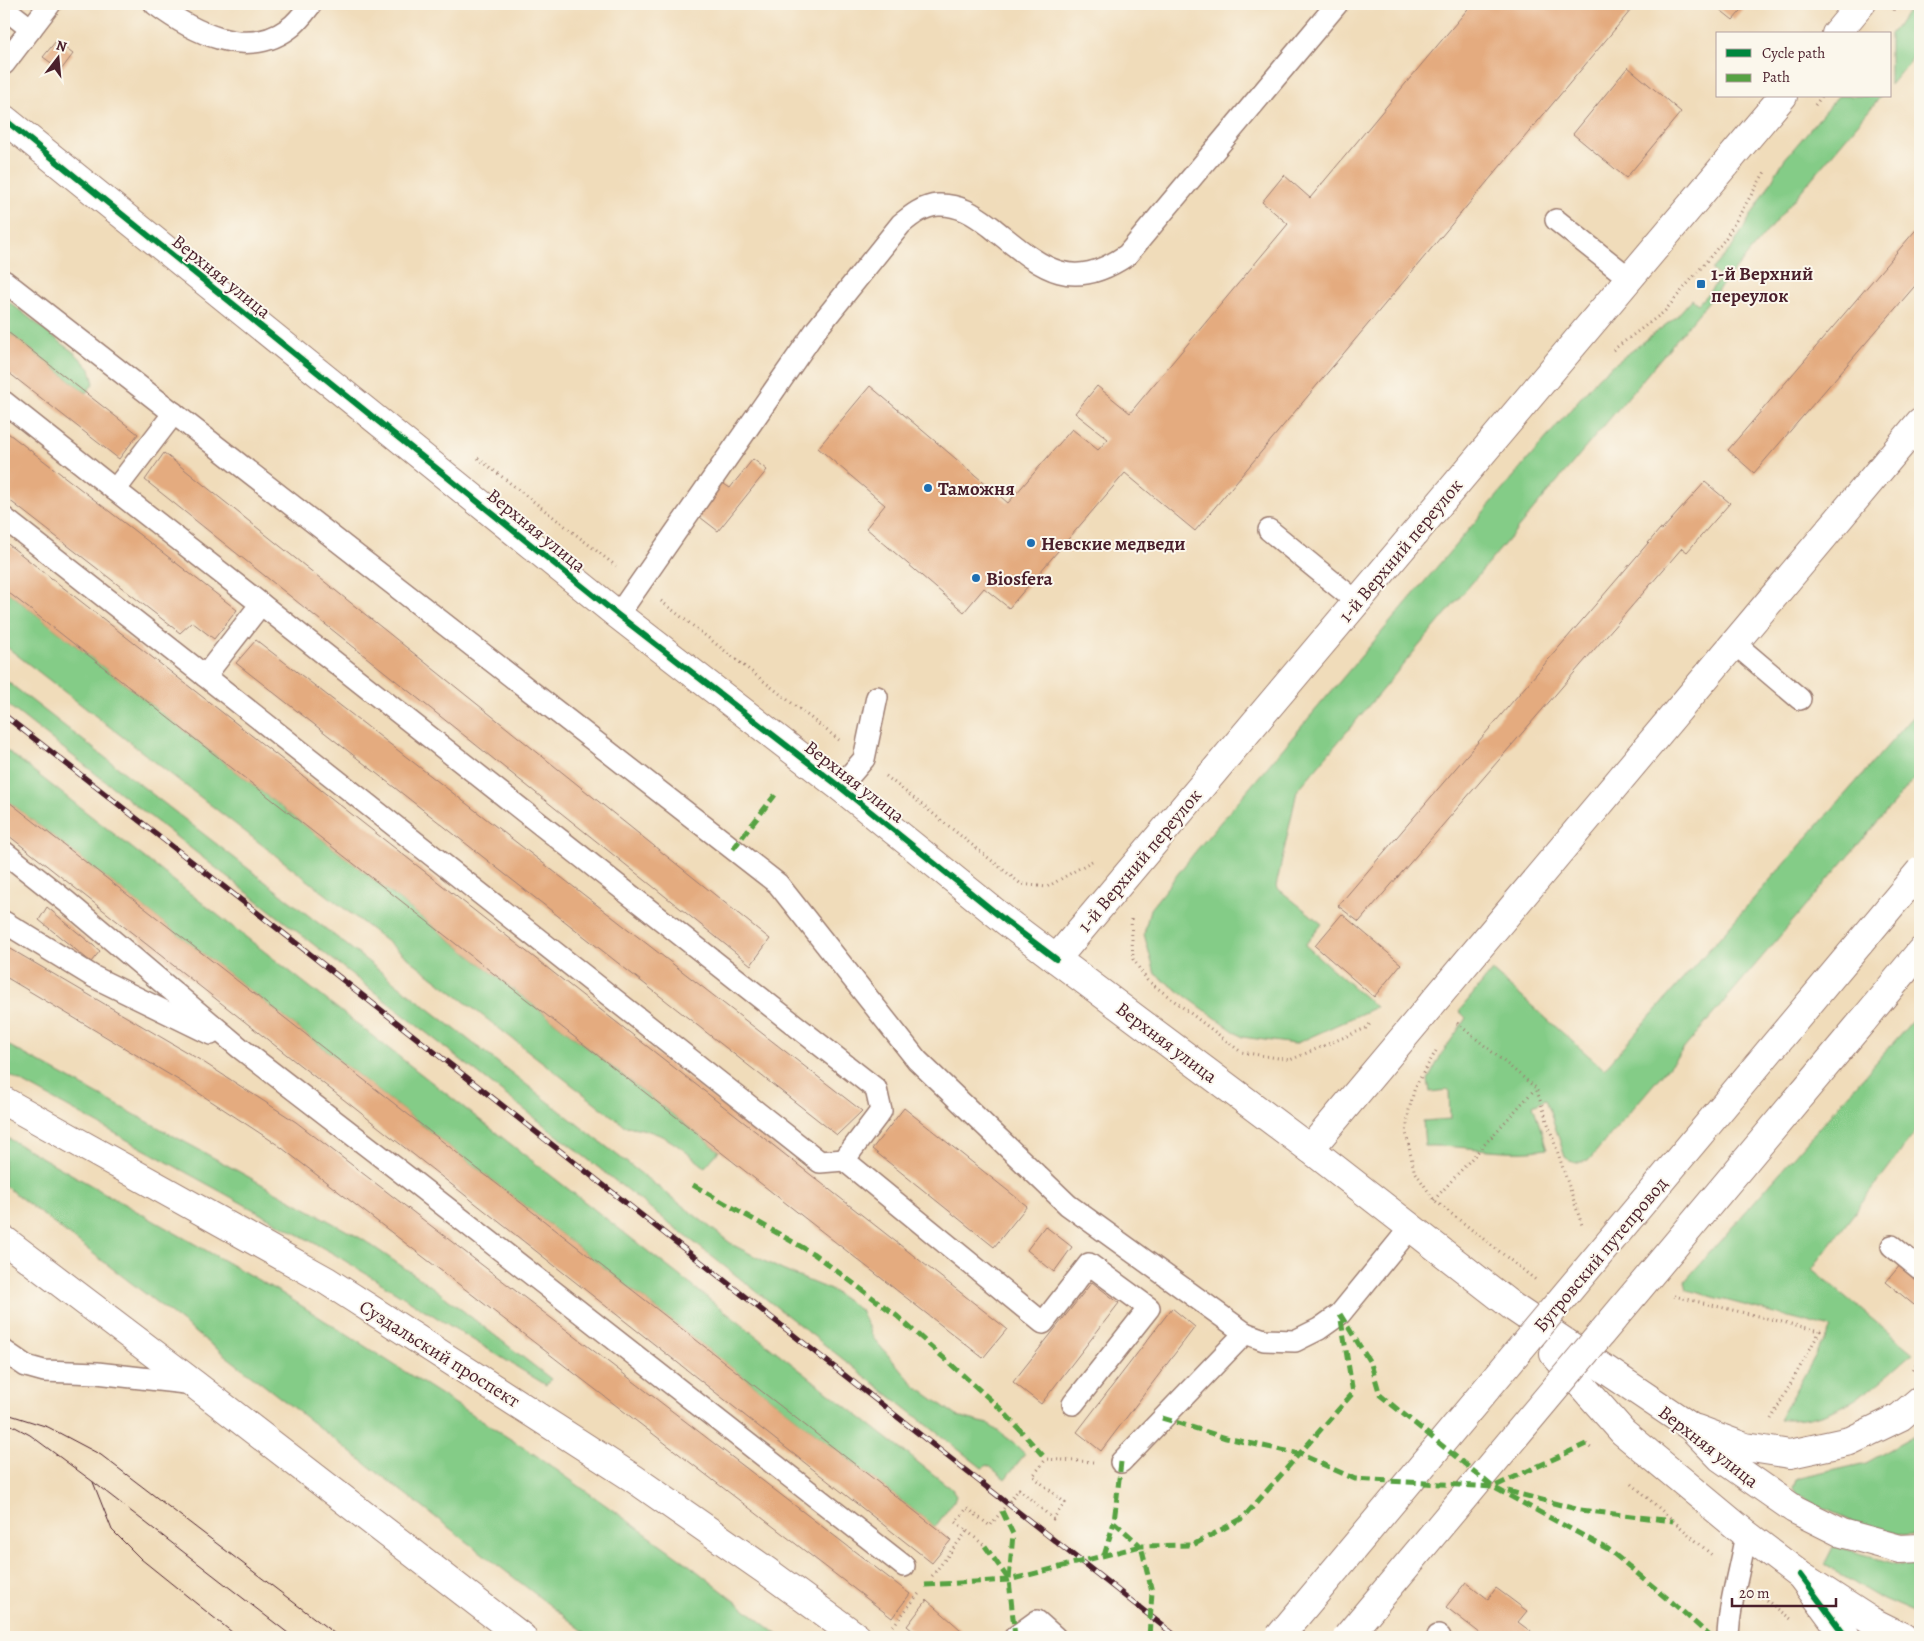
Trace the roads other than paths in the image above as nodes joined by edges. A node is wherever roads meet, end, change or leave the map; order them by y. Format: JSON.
{"nodes":[{"id":1,"x":50,"y":4,"type":"edge"},
{"id":2,"x":155,"y":4,"type":"edge"},
{"id":3,"x":311,"y":4,"type":"edge"},
{"id":4,"x":1337,"y":4,"type":"edge"},
{"id":5,"x":1861,"y":4,"type":"edge"},
{"id":6,"x":4,"y":8,"type":"edge"},
{"id":7,"x":31,"y":29,"type":"junction"},
{"id":8,"x":1838,"y":32,"type":"edge"},
{"id":9,"x":4,"y":64,"type":"edge"},
{"id":10,"x":1781,"y":98,"type":"edge"},
{"id":11,"x":4,"y":118,"type":"edge"},
{"id":12,"x":1556,"y":220,"type":"dead end"},
{"id":13,"x":1629,"y":278,"type":"junction"},
{"id":14,"x":4,"y":280,"type":"edge"},
{"id":15,"x":4,"y":402,"type":"edge"},
{"id":16,"x":174,"y":413,"type":"junction"},
{"id":17,"x":1920,"y":422,"type":"edge"},
{"id":18,"x":115,"y":490,"type":"junction"},
{"id":19,"x":4,"y":518,"type":"edge"},
{"id":20,"x":1269,"y":530,"type":"dead end"},
{"id":21,"x":1357,"y":602,"type":"junction"},
{"id":22,"x":261,"y":604,"type":"junction"},
{"id":23,"x":618,"y":615,"type":"junction"},
{"id":24,"x":1734,"y":643,"type":"junction"},
{"id":25,"x":205,"y":676,"type":"junction"},
{"id":26,"x":878,"y":698,"type":"dead end"},
{"id":27,"x":1800,"y":699,"type":"dead end"},
{"id":28,"x":840,"y":787,"type":"junction"},
{"id":29,"x":4,"y":852,"type":"edge"},
{"id":30,"x":1920,"y":871,"type":"edge"},
{"id":31,"x":4,"y":922,"type":"edge"},
{"id":32,"x":1920,"y":952,"type":"edge"},
{"id":33,"x":1056,"y":959,"type":"junction"},
{"id":34,"x":240,"y":1048,"type":"junction"},
{"id":35,"x":4,"y":1101,"type":"edge"},
{"id":36,"x":1310,"y":1149,"type":"junction"},
{"id":37,"x":844,"y":1160,"type":"junction"},
{"id":38,"x":1411,"y":1227,"type":"junction"},
{"id":39,"x":4,"y":1240,"type":"edge"},
{"id":40,"x":1892,"y":1246,"type":"dead end"},
{"id":41,"x":1920,"y":1269,"type":"edge"},
{"id":42,"x":1513,"y":1307,"type":"junction"},
{"id":43,"x":1245,"y":1333,"type":"junction"},
{"id":44,"x":4,"y":1351,"type":"edge"},
{"id":45,"x":194,"y":1384,"type":"junction"},
{"id":46,"x":1920,"y":1400,"type":"edge"},
{"id":47,"x":1073,"y":1404,"type":"dead end"},
{"id":48,"x":1691,"y":1427,"type":"junction"},
{"id":49,"x":1121,"y":1462,"type":"road end"},
{"id":50,"x":1746,"y":1534,"type":"junction"},
{"id":51,"x":1920,"y":1548,"type":"edge"},
{"id":52,"x":904,"y":1566,"type":"dead end"},
{"id":53,"x":1800,"y":1575,"type":"junction"},
{"id":54,"x":522,"y":1637,"type":"edge"},
{"id":55,"x":857,"y":1637,"type":"edge"},
{"id":56,"x":1015,"y":1637,"type":"edge"},
{"id":57,"x":1055,"y":1637,"type":"edge"},
{"id":58,"x":1279,"y":1637,"type":"edge"},
{"id":59,"x":1347,"y":1637,"type":"edge"},
{"id":60,"x":1728,"y":1637,"type":"edge"},
{"id":61,"x":1846,"y":1637,"type":"edge"},
{"id":62,"x":1903,"y":1637,"type":"edge"}],
"edges":[{"from":1,"to":7,"type":"lane"},
{"from":2,"to":3,"type":"lane"},
{"from":4,"to":23,"type":"lane"},
{"from":5,"to":8,"type":"main road"},
{"from":6,"to":7,"type":"lane"},
{"from":7,"to":9,"type":"lane"},
{"from":10,"to":13,"type":"main road","name":"1-й Верхний переулок"},
{"from":11,"to":23,"type":"main road","name":"Верхняя улица"},
{"from":12,"to":13,"type":"lane"},
{"from":13,"to":21,"type":"main road","name":"1-й Верхний переулок"},
{"from":14,"to":16,"type":"lane"},
{"from":15,"to":18,"type":"lane"},
{"from":16,"to":18,"type":"lane"},
{"from":16,"to":43,"type":"lane"},
{"from":17,"to":24,"type":"main road"},
{"from":18,"to":22,"type":"lane"},
{"from":19,"to":25,"type":"lane"},
{"from":20,"to":21,"type":"lane"},
{"from":21,"to":33,"type":"main road","name":"1-й Верхний переулок"},
{"from":22,"to":25,"type":"lane"},
{"from":22,"to":37,"type":"lane"},
{"from":23,"to":28,"type":"main road","name":"Верхняя улица"},
{"from":24,"to":27,"type":"lane"},
{"from":24,"to":36,"type":"main road"},
{"from":25,"to":37,"type":"lane"},
{"from":26,"to":28,"type":"lane"},
{"from":28,"to":33,"type":"main road","name":"Верхняя улица"},
{"from":29,"to":34,"type":"lane"},
{"from":30,"to":58,"type":"main road","name":"Бугровский путепровод","bridge":true},
{"from":31,"to":34,"type":"lane"},
{"from":32,"to":59,"type":"main road","bridge":true},
{"from":33,"to":36,"type":"main road","name":"Верхняя улица"},
{"from":34,"to":52,"type":"lane"},
{"from":35,"to":55,"type":"main road","name":"Суздальский проспект"},
{"from":36,"to":38,"type":"main road","name":"Верхняя улица"},
{"from":37,"to":47,"type":"lane"},
{"from":38,"to":42,"type":"main road","name":"Верхняя улица"},
{"from":38,"to":43,"type":"lane"},
{"from":39,"to":45,"type":"main road"},
{"from":40,"to":41,"type":"lane"},
{"from":42,"to":48,"type":"main road","name":"Верхняя улица"},
{"from":42,"to":50,"type":"main road","name":"Верхняя улица"},
{"from":43,"to":49,"type":"lane"},
{"from":44,"to":45,"type":"lane"},
{"from":45,"to":54,"type":"main road"},
{"from":46,"to":48,"type":"main road"},
{"from":48,"to":51,"type":"main road","name":"Верхняя улица"},
{"from":50,"to":53,"type":"main road","name":"Верхняя улица"},
{"from":50,"to":60,"type":"lane"},
{"from":53,"to":61,"type":"main road"},
{"from":53,"to":62,"type":"main road"},
{"from":56,"to":57,"type":"lane"}]}
